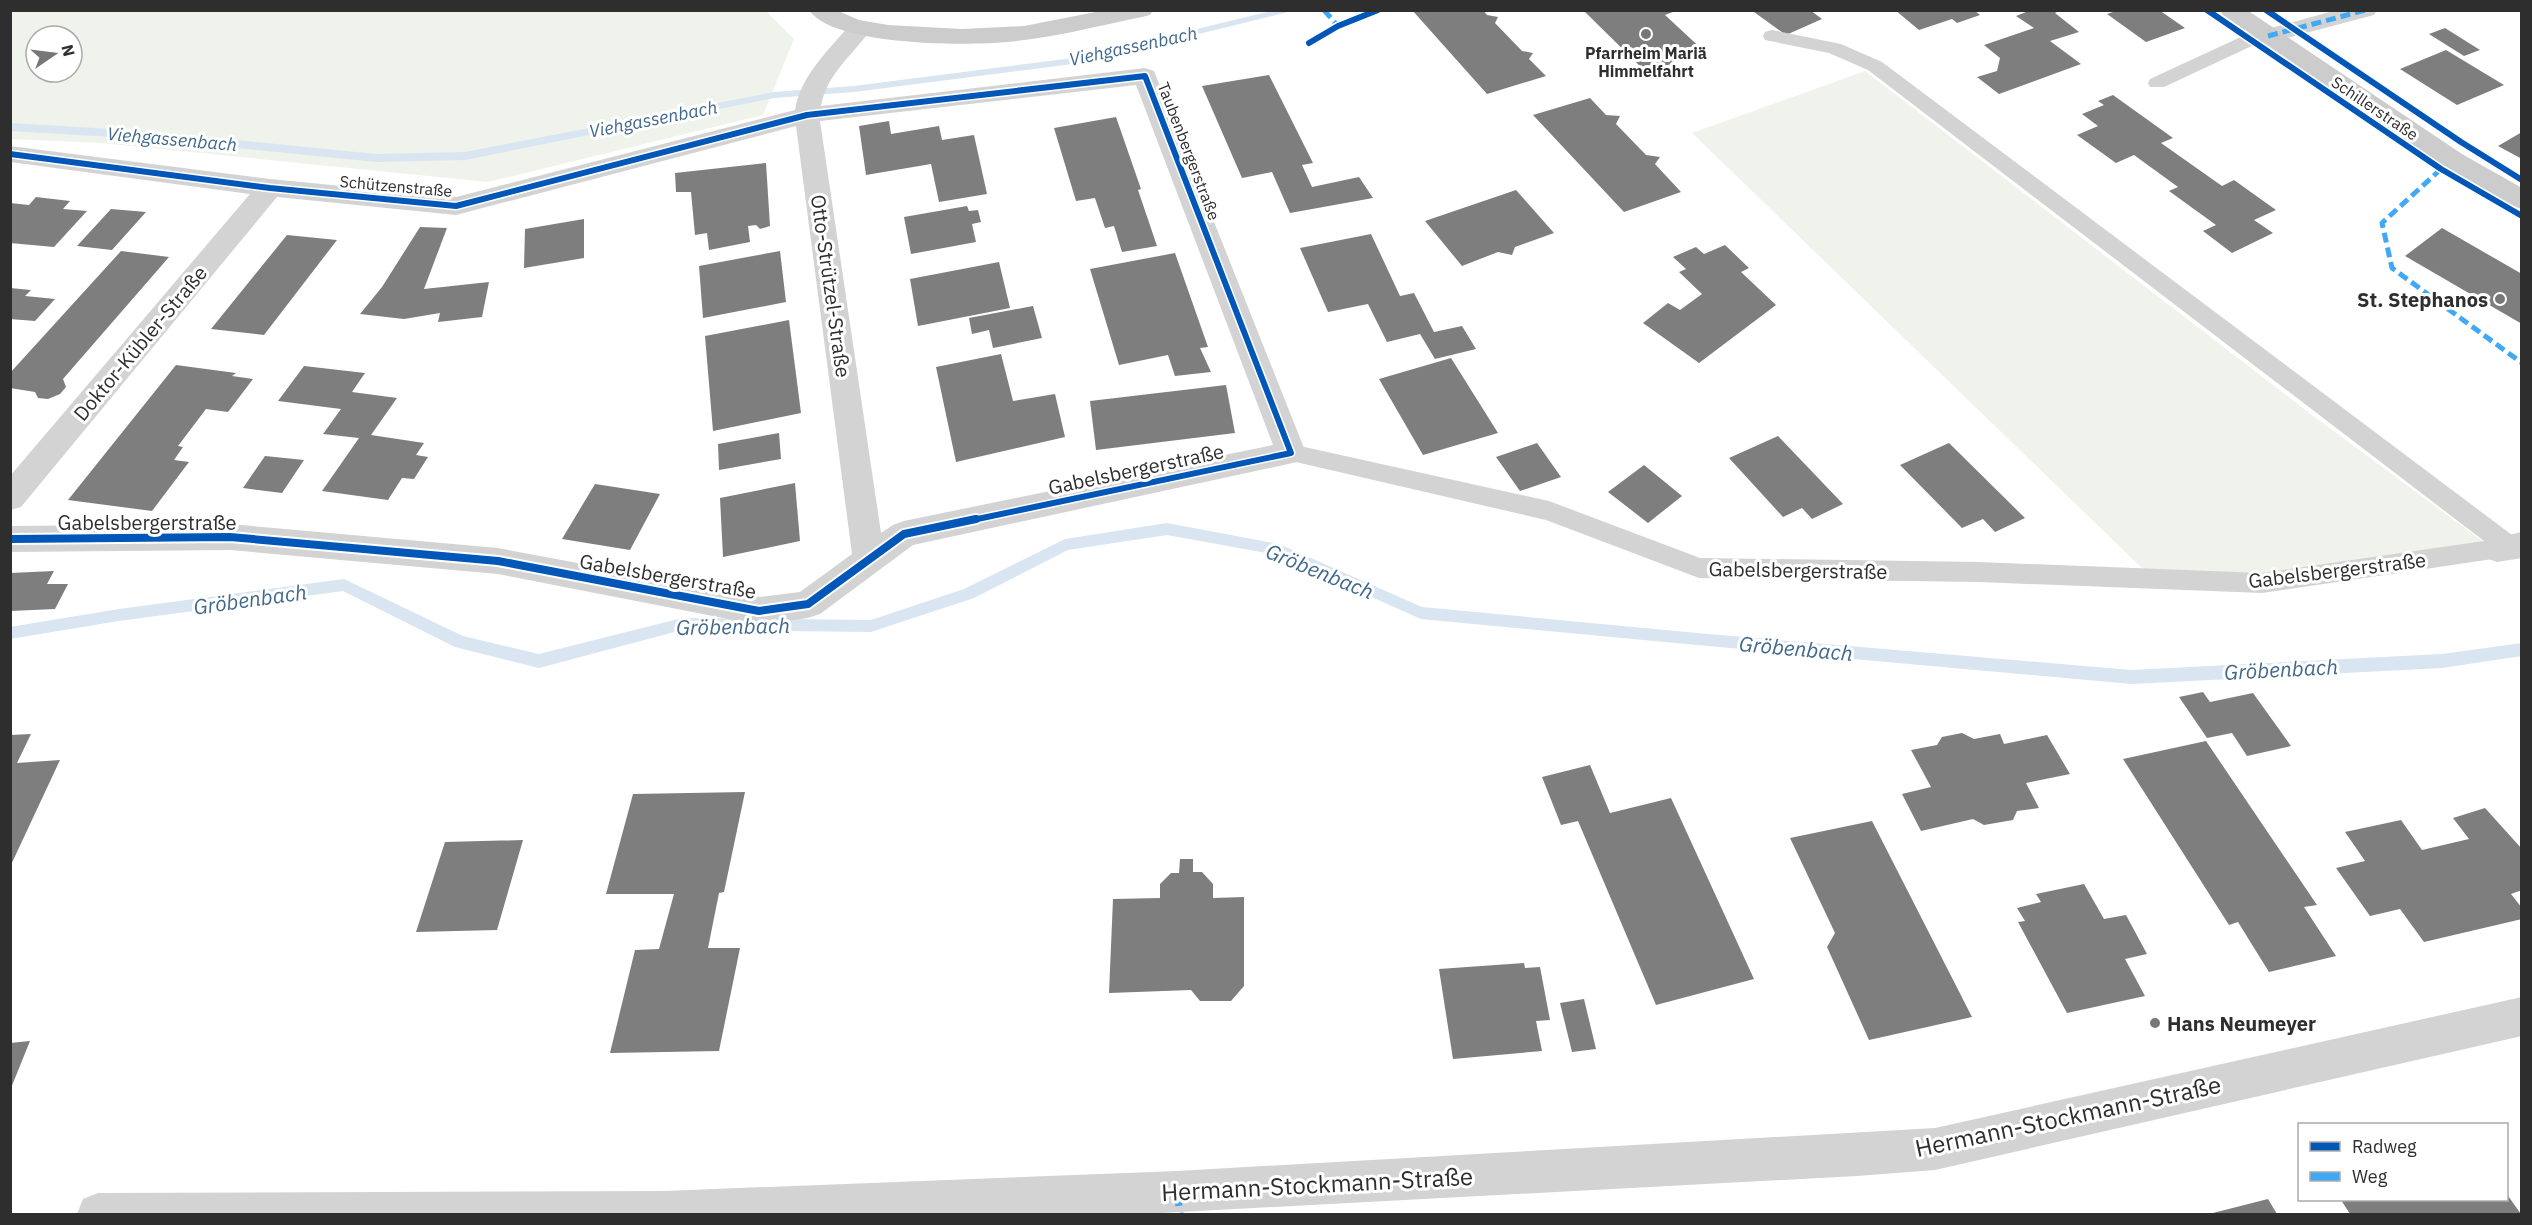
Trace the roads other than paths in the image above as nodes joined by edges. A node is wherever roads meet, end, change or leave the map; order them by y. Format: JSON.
{"nodes":[{"id":1,"x":820,"y":10,"type":"edge"},
{"id":2,"x":1142,"y":10,"type":"edge"},
{"id":3,"x":2231,"y":10,"type":"edge"},
{"id":4,"x":2366,"y":10,"type":"edge"},
{"id":5,"x":860,"y":28,"type":"junction"},
{"id":6,"x":1772,"y":36,"type":"dead end"},
{"id":7,"x":2268,"y":36,"type":"junction"},
{"id":8,"x":2157,"y":83,"type":"dead end"},
{"id":9,"x":807,"y":109,"type":"junction"},
{"id":10,"x":10,"y":154,"type":"edge"},
{"id":11,"x":270,"y":188,"type":"junction"},
{"id":12,"x":2522,"y":200,"type":"edge"},
{"id":13,"x":1291,"y":453,"type":"junction"},
{"id":14,"x":10,"y":498,"type":"edge"},
{"id":15,"x":10,"y":539,"type":"edge"},
{"id":16,"x":2510,"y":547,"type":"edge"},
{"id":17,"x":869,"y":560,"type":"junction"},
{"id":18,"x":2522,"y":1016,"type":"edge"},
{"id":19,"x":1178,"y":1203,"type":"edge"},
{"id":20,"x":230,"y":1214,"type":"edge"},
{"id":21,"x":98,"y":1215,"type":"edge"}],
"edges":[{"from":1,"to":5,"type":"street"},
{"from":2,"to":5,"type":"street"},
{"from":3,"to":7,"type":"street","name":"Schillerstraße"},
{"from":4,"to":7,"type":"street"},
{"from":5,"to":9,"type":"street","name":"Otto-Strützel-Straße"},
{"from":6,"to":16,"type":"lane"},
{"from":7,"to":8,"type":"lane"},
{"from":7,"to":12,"type":"street","name":"Schillerstraße"},
{"from":9,"to":11,"type":"street","name":"Schützenstraße"},
{"from":9,"to":13,"type":"street","name":"Taubenbergerstraße"},
{"from":9,"to":17,"type":"street","name":"Otto-Strützel-Straße"},
{"from":10,"to":11,"type":"street","name":"Schützenstraße"},
{"from":11,"to":14,"type":"street","name":"Doktor-Kübler-Straße"},
{"from":13,"to":16,"type":"lane","name":"Gabelsbergerstraße"},
{"from":13,"to":17,"type":"street","name":"Gabelsbergerstraße"},
{"from":15,"to":17,"type":"street","name":"Gabelsbergerstraße"},
{"from":18,"to":19,"type":"street","name":"Hermann-Stockmann-Straße"},
{"from":19,"to":20,"type":"street","name":"Hermann-Stockmann-Straße"},
{"from":20,"to":21,"type":"street","name":"Hermann-Stockmann-Straße"}]}
